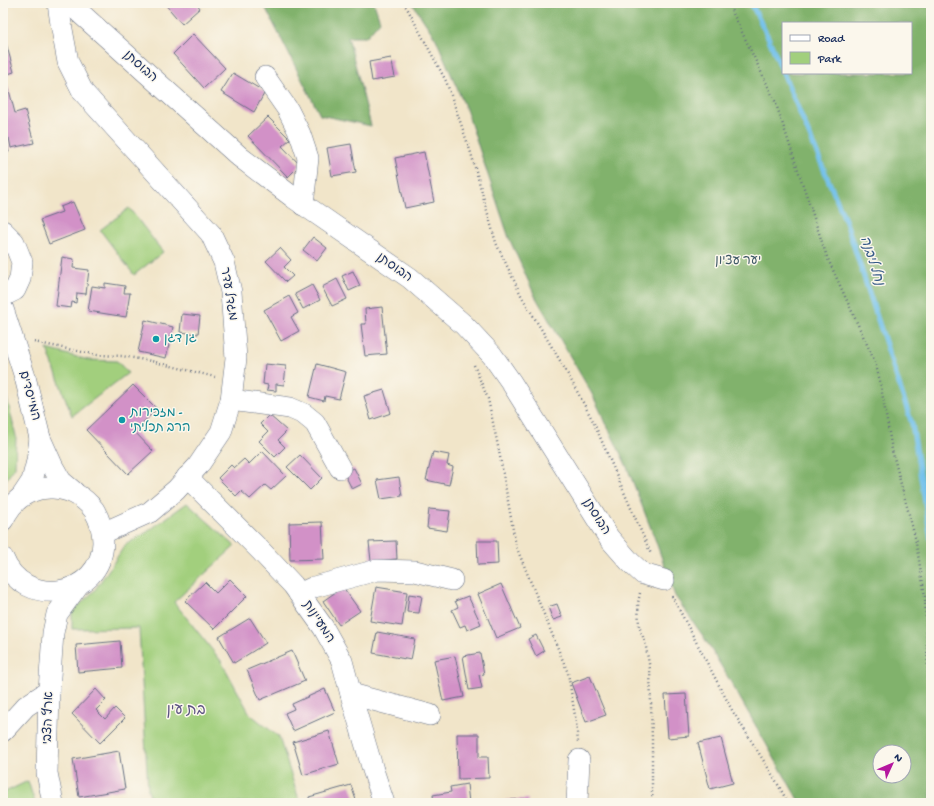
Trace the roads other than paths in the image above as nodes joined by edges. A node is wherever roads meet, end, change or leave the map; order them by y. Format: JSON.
{"nodes":[{"id":1,"x":58,"y":3,"type":"edge"},
{"id":2,"x":69,"y":3,"type":"edge"},
{"id":3,"x":265,"y":77,"type":"dead end"},
{"id":4,"x":303,"y":205,"type":"junction"},
{"id":5,"x":3,"y":231,"type":"edge"},
{"id":6,"x":3,"y":296,"type":"edge"},
{"id":7,"x":3,"y":310,"type":"edge"},
{"id":8,"x":232,"y":390,"type":"junction"},
{"id":9,"x":40,"y":438,"type":"junction"},
{"id":10,"x":340,"y":468,"type":"dead end"},
{"id":11,"x":188,"y":478,"type":"junction"},
{"id":12,"x":74,"y":492,"type":"junction"},
{"id":13,"x":22,"y":496,"type":"junction"},
{"id":14,"x":3,"y":520,"type":"edge"},
{"id":15,"x":103,"y":533,"type":"junction"},
{"id":16,"x":3,"y":558,"type":"edge"},
{"id":17,"x":452,"y":580,"type":"dead end"},
{"id":18,"x":664,"y":580,"type":"road end"},
{"id":19,"x":24,"y":584,"type":"junction"},
{"id":20,"x":78,"y":585,"type":"junction"},
{"id":21,"x":299,"y":594,"type":"junction"},
{"id":22,"x":53,"y":632,"type":"junction"},
{"id":23,"x":49,"y":691,"type":"junction"},
{"id":24,"x":351,"y":694,"type":"junction"},
{"id":25,"x":430,"y":714,"type":"dead end"},
{"id":26,"x":3,"y":731,"type":"edge"},
{"id":27,"x":579,"y":760,"type":"road end"},
{"id":28,"x":53,"y":803,"type":"edge"},
{"id":29,"x":384,"y":803,"type":"edge"},
{"id":30,"x":577,"y":803,"type":"edge"}],
"edges":[{"from":1,"to":8,"type":"street","name":"מגדל עדר"},
{"from":2,"to":4,"type":"street","name":"הבוסתן"},
{"from":3,"to":4,"type":"street"},
{"from":4,"to":18,"type":"street","name":"הבוסתן"},
{"from":5,"to":6,"type":"street"},
{"from":7,"to":9,"type":"street","name":"המייסדים"},
{"from":8,"to":10,"type":"street"},
{"from":8,"to":11,"type":"street","name":"מגדל עדר"},
{"from":9,"to":12,"type":"street"},
{"from":9,"to":13,"type":"street"},
{"from":11,"to":15,"type":"street","name":"מגדל עדר"},
{"from":11,"to":21,"type":"street","name":"המעיינות"},
{"from":12,"to":13,"type":"street"},
{"from":12,"to":15,"type":"street"},
{"from":13,"to":14,"type":"street"},
{"from":15,"to":20,"type":"street"},
{"from":16,"to":19,"type":"street"},
{"from":17,"to":21,"type":"street"},
{"from":19,"to":20,"type":"street"},
{"from":19,"to":22,"type":"street"},
{"from":20,"to":22,"type":"street"},
{"from":21,"to":24,"type":"street","name":"המעיינות"},
{"from":22,"to":23,"type":"street","name":"ארץ הצבי"},
{"from":23,"to":26,"type":"street"},
{"from":23,"to":28,"type":"street","name":"ארץ הצבי"},
{"from":24,"to":25,"type":"street"},
{"from":24,"to":29,"type":"street","name":"המעיינות"},
{"from":27,"to":30,"type":"street"}]}
